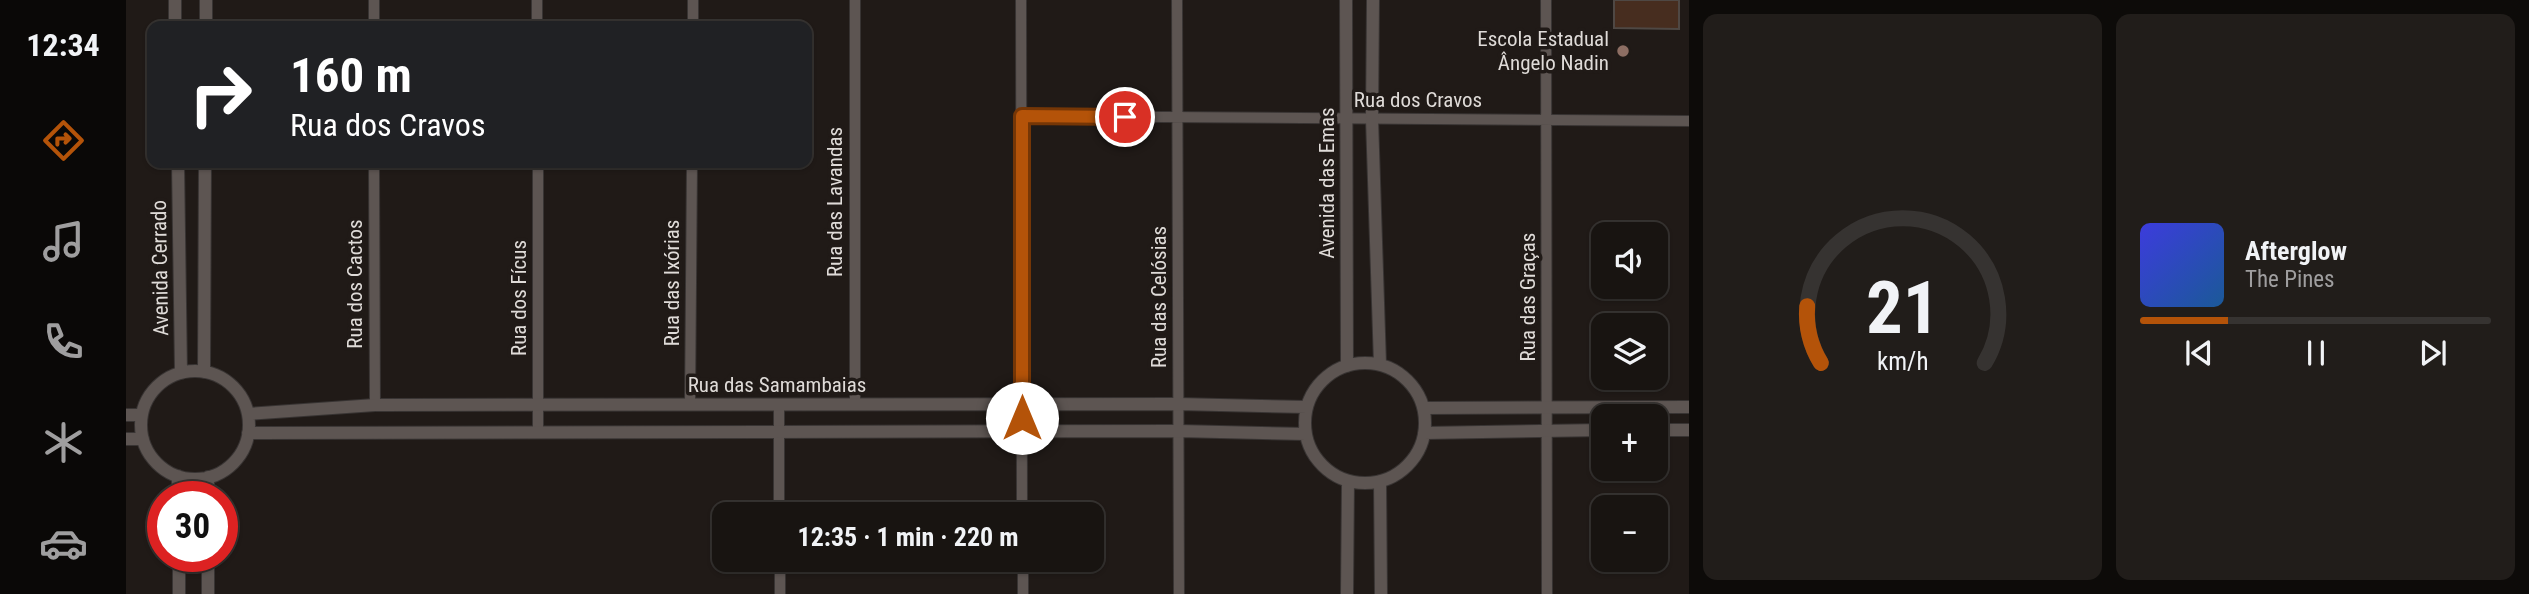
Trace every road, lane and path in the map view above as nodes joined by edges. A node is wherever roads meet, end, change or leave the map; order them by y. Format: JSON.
{"nodes":[{"id":1,"x":175,"y":0,"type":"edge"},
{"id":2,"x":206,"y":0,"type":"edge"},
{"id":3,"x":374,"y":0,"type":"edge"},
{"id":4,"x":537,"y":0,"type":"edge"},
{"id":5,"x":693,"y":0,"type":"edge"},
{"id":6,"x":855,"y":0,"type":"edge"},
{"id":7,"x":1021,"y":0,"type":"edge"},
{"id":8,"x":1177,"y":0,"type":"edge"},
{"id":9,"x":1346,"y":0,"type":"edge"},
{"id":10,"x":1373,"y":0,"type":"edge"},
{"id":11,"x":1546,"y":0,"type":"edge"},
{"id":12,"x":175,"y":21,"type":"edge"},
{"id":13,"x":206,"y":21,"type":"edge"},
{"id":14,"x":374,"y":21,"type":"edge"},
{"id":15,"x":537,"y":21,"type":"edge"},
{"id":16,"x":693,"y":21,"type":"edge"},
{"id":17,"x":1022,"y":116,"type":"junction"},
{"id":18,"x":1177,"y":118,"type":"junction"},
{"id":19,"x":1346,"y":119,"type":"junction"},
{"id":20,"x":1372,"y":119,"type":"junction"},
{"id":21,"x":1547,"y":120,"type":"junction"},
{"id":22,"x":1689,"y":121,"type":"edge"},
{"id":23,"x":178,"y":168,"type":"edge"},
{"id":24,"x":205,"y":168,"type":"edge"},
{"id":25,"x":374,"y":168,"type":"edge"},
{"id":26,"x":538,"y":168,"type":"edge"},
{"id":27,"x":692,"y":168,"type":"edge"},
{"id":28,"x":1380,"y":364,"type":"junction"},
{"id":29,"x":1347,"y":366,"type":"junction"},
{"id":30,"x":204,"y":372,"type":"junction"},
{"id":31,"x":181,"y":373,"type":"junction"},
{"id":32,"x":691,"y":404,"type":"junction"},
{"id":33,"x":779,"y":404,"type":"junction"},
{"id":34,"x":855,"y":404,"type":"junction"},
{"id":35,"x":1022,"y":404,"type":"junction"},
{"id":36,"x":1178,"y":404,"type":"junction"},
{"id":37,"x":375,"y":405,"type":"junction"},
{"id":38,"x":539,"y":405,"type":"junction"},
{"id":39,"x":1307,"y":407,"type":"junction"},
{"id":40,"x":1547,"y":407,"type":"junction"},
{"id":41,"x":1689,"y":407,"type":"edge"},
{"id":42,"x":1424,"y":408,"type":"junction"},
{"id":43,"x":247,"y":414,"type":"junction"},
{"id":44,"x":126,"y":415,"type":"edge"},
{"id":45,"x":142,"y":415,"type":"junction"},
{"id":46,"x":1546,"y":430,"type":"junction"},
{"id":47,"x":1591,"y":430,"type":"edge"},
{"id":48,"x":1668,"y":430,"type":"edge"},
{"id":49,"x":1689,"y":430,"type":"edge"},
{"id":50,"x":1179,"y":431,"type":"junction"},
{"id":51,"x":248,"y":433,"type":"junction"},
{"id":52,"x":538,"y":433,"type":"junction"},
{"id":53,"x":1022,"y":433,"type":"junction"},
{"id":54,"x":1424,"y":433,"type":"junction"},
{"id":55,"x":778,"y":434,"type":"junction"},
{"id":56,"x":1306,"y":435,"type":"junction"},
{"id":57,"x":126,"y":439,"type":"edge"},
{"id":58,"x":143,"y":439,"type":"junction"},
{"id":59,"x":178,"y":476,"type":"junction"},
{"id":60,"x":208,"y":477,"type":"junction"},
{"id":61,"x":178,"y":481,"type":"edge"},
{"id":62,"x":208,"y":481,"type":"edge"},
{"id":63,"x":1348,"y":481,"type":"junction"},
{"id":64,"x":1381,"y":481,"type":"junction"},
{"id":65,"x":779,"y":502,"type":"edge"},
{"id":66,"x":1022,"y":502,"type":"edge"},
{"id":67,"x":179,"y":572,"type":"edge"},
{"id":68,"x":208,"y":572,"type":"edge"},
{"id":69,"x":780,"y":572,"type":"edge"},
{"id":70,"x":1023,"y":572,"type":"edge"},
{"id":71,"x":179,"y":594,"type":"edge"},
{"id":72,"x":208,"y":594,"type":"edge"},
{"id":73,"x":780,"y":594,"type":"edge"},
{"id":74,"x":1023,"y":594,"type":"edge"},
{"id":75,"x":1179,"y":594,"type":"edge"},
{"id":76,"x":1347,"y":594,"type":"edge"},
{"id":77,"x":1381,"y":594,"type":"edge"},
{"id":78,"x":1547,"y":594,"type":"edge"}],
"edges":[{"from":1,"to":12,"type":"street"},
{"from":2,"to":13,"type":"street"},
{"from":3,"to":14,"type":"street"},
{"from":4,"to":15,"type":"street"},
{"from":5,"to":16,"type":"street"},
{"from":6,"to":34,"type":"street","name":"Rua das Lavandas"},
{"from":7,"to":17,"type":"street"},
{"from":8,"to":18,"type":"street","name":"Rua das Celósias"},
{"from":9,"to":19,"type":"street","name":"Avenida das Emas"},
{"from":10,"to":20,"type":"street"},
{"from":11,"to":21,"type":"street","name":"Rua das Graças"},
{"from":17,"to":18,"type":"street","name":"Rua dos Cravos"},
{"from":17,"to":35,"type":"street"},
{"from":18,"to":19,"type":"street","name":"Rua dos Cravos"},
{"from":18,"to":36,"type":"street","name":"Rua das Celósias"},
{"from":19,"to":20,"type":"street","name":"Rua dos Cravos"},
{"from":19,"to":29,"type":"street","name":"Avenida das Emas"},
{"from":20,"to":21,"type":"street","name":"Rua dos Cravos"},
{"from":20,"to":28,"type":"street"},
{"from":21,"to":22,"type":"street","name":"Rua dos Cravos"},
{"from":21,"to":40,"type":"street","name":"Rua das Graças"},
{"from":23,"to":31,"type":"street","name":"Avenida Cerrado"},
{"from":24,"to":30,"type":"street","name":"Avenida Cerrado"},
{"from":25,"to":37,"type":"street","name":"Rua dos Cactos"},
{"from":26,"to":38,"type":"street","name":"Rua dos Fícus"},
{"from":27,"to":32,"type":"street","name":"Rua das Ixórias"},
{"from":28,"to":29,"type":"street"},
{"from":28,"to":42,"type":"street"},
{"from":29,"to":39,"type":"street"},
{"from":30,"to":31,"type":"street"},
{"from":30,"to":43,"type":"street"},
{"from":31,"to":45,"type":"street"},
{"from":32,"to":33,"type":"street","name":"Rua das Samambaias"},
{"from":32,"to":38,"type":"street","name":"Rua das Samambaias"},
{"from":33,"to":34,"type":"street","name":"Rua das Samambaias"},
{"from":33,"to":55,"type":"street"},
{"from":34,"to":35,"type":"street","name":"Rua das Samambaias"},
{"from":35,"to":36,"type":"street","name":"Rua das Samambaias"},
{"from":35,"to":53,"type":"street"},
{"from":36,"to":39,"type":"street","name":"Rua das Samambaias"},
{"from":36,"to":50,"type":"street","name":"Rua das Celósias"},
{"from":37,"to":38,"type":"street","name":"Rua das Samambaias"},
{"from":37,"to":43,"type":"street","name":"Rua das Samambaias"},
{"from":38,"to":52,"type":"street","name":"Rua dos Fícus"},
{"from":39,"to":56,"type":"street"},
{"from":40,"to":41,"type":"street"},
{"from":40,"to":42,"type":"street"},
{"from":40,"to":46,"type":"street","name":"Rua das Graças"},
{"from":42,"to":54,"type":"street"},
{"from":43,"to":51,"type":"street"},
{"from":44,"to":45,"type":"street"},
{"from":45,"to":58,"type":"street"},
{"from":46,"to":47,"type":"street"},
{"from":46,"to":54,"type":"street"},
{"from":46,"to":78,"type":"street","name":"Rua das Graças"},
{"from":48,"to":49,"type":"street"},
{"from":50,"to":53,"type":"street"},
{"from":50,"to":56,"type":"street"},
{"from":50,"to":75,"type":"street","name":"Rua das Celósias"},
{"from":51,"to":52,"type":"street"},
{"from":51,"to":60,"type":"street"},
{"from":52,"to":55,"type":"street"},
{"from":53,"to":55,"type":"street"},
{"from":53,"to":66,"type":"street"},
{"from":54,"to":64,"type":"street"},
{"from":55,"to":65,"type":"street"},
{"from":56,"to":63,"type":"street"},
{"from":57,"to":58,"type":"street"},
{"from":58,"to":59,"type":"street"},
{"from":59,"to":60,"type":"street"},
{"from":59,"to":61,"type":"street"},
{"from":60,"to":62,"type":"street"},
{"from":63,"to":64,"type":"street"},
{"from":63,"to":76,"type":"street"},
{"from":64,"to":77,"type":"street"},
{"from":67,"to":71,"type":"street"},
{"from":68,"to":72,"type":"street"},
{"from":69,"to":73,"type":"street"},
{"from":70,"to":74,"type":"street"}]}
